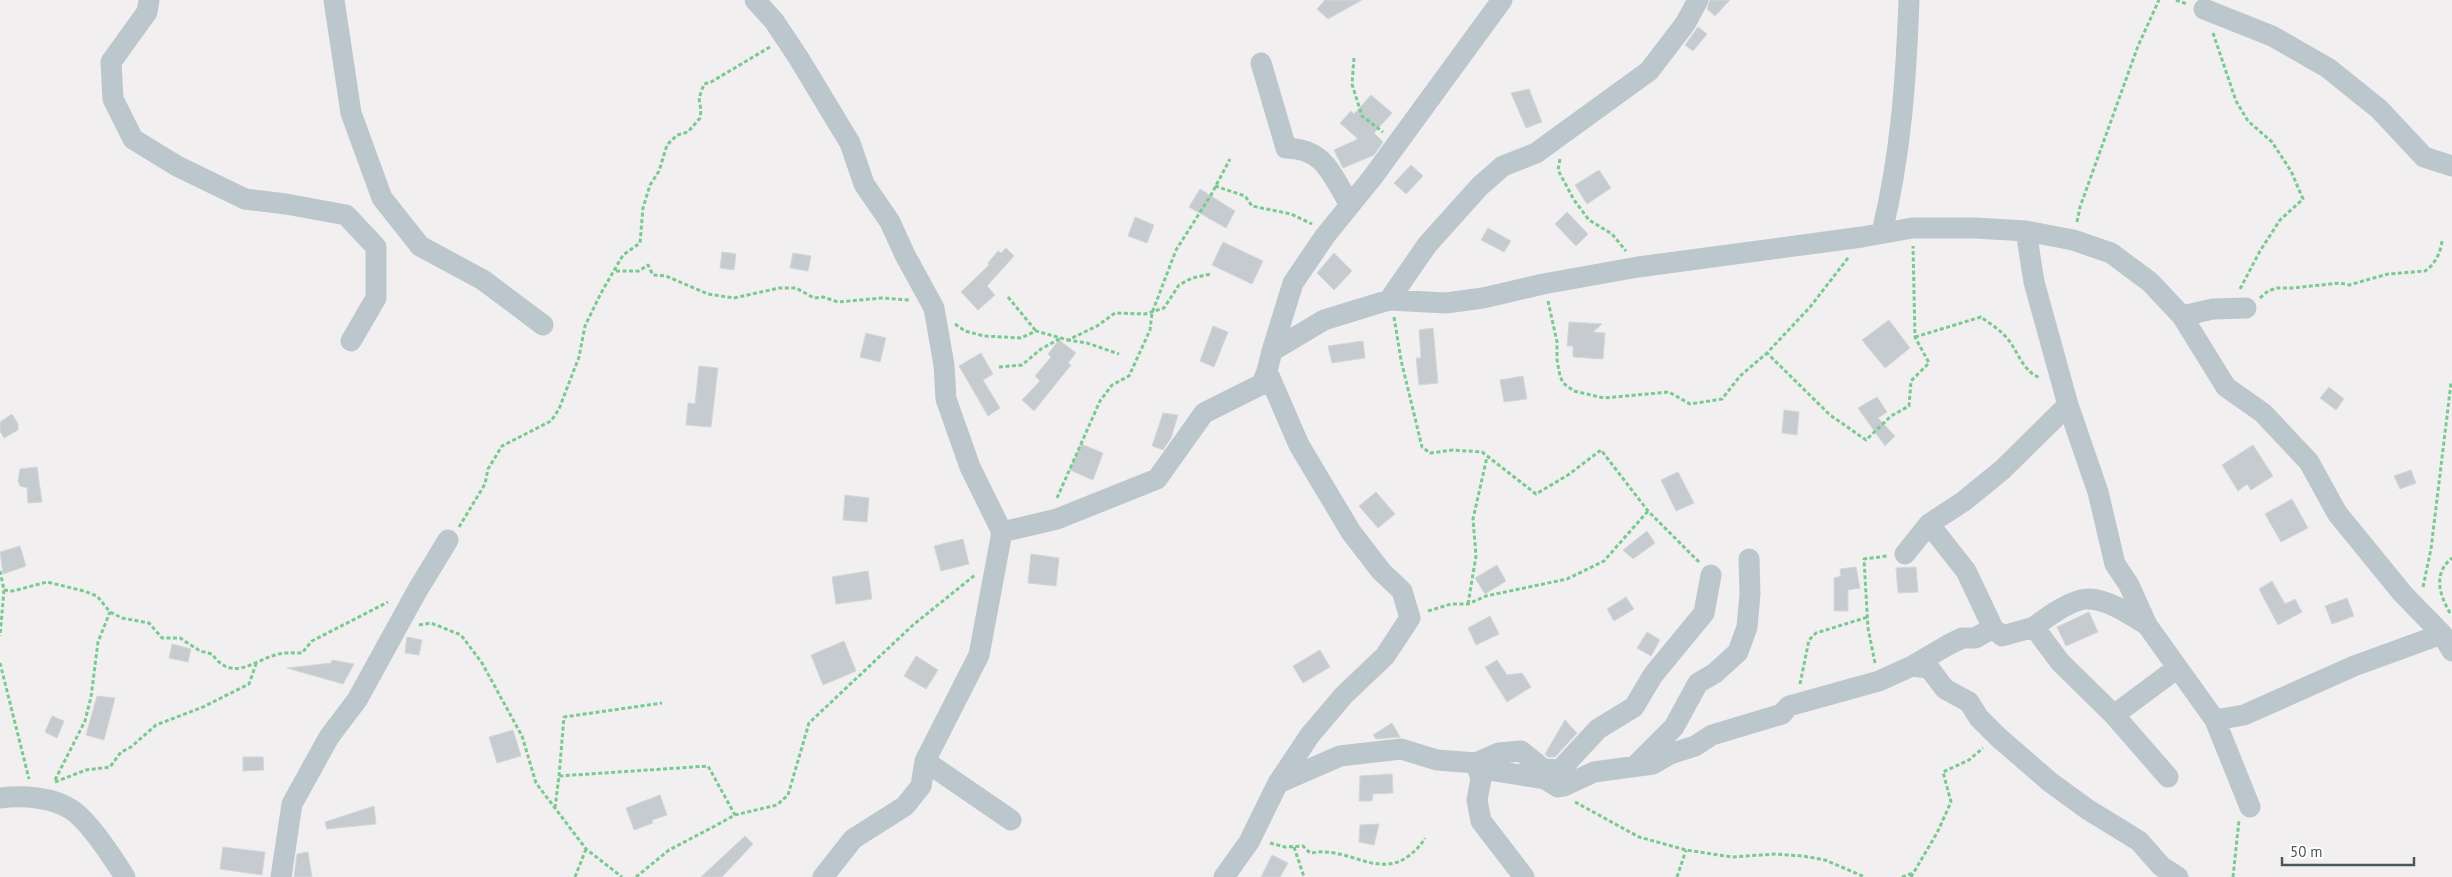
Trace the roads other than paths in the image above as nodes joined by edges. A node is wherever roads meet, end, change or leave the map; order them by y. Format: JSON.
{"nodes":[{"id":1,"x":149,"y":0,"type":"edge"},
{"id":2,"x":334,"y":0,"type":"edge"},
{"id":3,"x":755,"y":0,"type":"edge"},
{"id":4,"x":1502,"y":0,"type":"edge"},
{"id":5,"x":1698,"y":0,"type":"edge"},
{"id":6,"x":1909,"y":0,"type":"edge"},
{"id":7,"x":2204,"y":9,"type":"road end"},
{"id":8,"x":1261,"y":63,"type":"dead end"},
{"id":9,"x":2452,"y":166,"type":"edge"},
{"id":10,"x":1349,"y":203,"type":"junction"},
{"id":11,"x":2026,"y":231,"type":"junction"},
{"id":12,"x":1872,"y":235,"type":"junction"},
{"id":13,"x":1389,"y":300,"type":"junction"},
{"id":14,"x":2246,"y":308,"type":"road end"},
{"id":15,"x":2182,"y":316,"type":"junction"},
{"id":16,"x":543,"y":325,"type":"dead end"},
{"id":17,"x":351,"y":341,"type":"dead end"},
{"id":18,"x":1272,"y":351,"type":"junction"},
{"id":19,"x":1267,"y":371,"type":"junction"},
{"id":20,"x":2068,"y":405,"type":"junction"},
{"id":21,"x":1928,"y":524,"type":"junction"},
{"id":22,"x":1002,"y":532,"type":"junction"},
{"id":23,"x":448,"y":540,"type":"road end"},
{"id":24,"x":1905,"y":554,"type":"road end"},
{"id":25,"x":1749,"y":559,"type":"dead end"},
{"id":26,"x":1711,"y":575,"type":"road end"},
{"id":27,"x":2147,"y":625,"type":"junction"},
{"id":28,"x":2034,"y":627,"type":"junction"},
{"id":29,"x":1993,"y":628,"type":"junction"},
{"id":30,"x":2448,"y":634,"type":"edge"},
{"id":31,"x":1912,"y":666,"type":"junction"},
{"id":32,"x":2176,"y":669,"type":"junction"},
{"id":33,"x":2114,"y":716,"type":"junction"},
{"id":34,"x":2215,"y":720,"type":"junction"},
{"id":35,"x":925,"y":762,"type":"junction"},
{"id":36,"x":1476,"y":763,"type":"junction"},
{"id":37,"x":1636,"y":765,"type":"junction"},
{"id":38,"x":2168,"y":777,"type":"dead end"},
{"id":39,"x":1278,"y":784,"type":"junction"},
{"id":40,"x":0,"y":798,"type":"edge"},
{"id":41,"x":2250,"y":808,"type":"road end"},
{"id":42,"x":1011,"y":820,"type":"dead end"},
{"id":43,"x":125,"y":877,"type":"edge"},
{"id":44,"x":281,"y":877,"type":"edge"},
{"id":45,"x":823,"y":877,"type":"edge"},
{"id":46,"x":1224,"y":877,"type":"edge"},
{"id":47,"x":1524,"y":877,"type":"edge"},
{"id":48,"x":2178,"y":877,"type":"edge"}],
"edges":[{"from":1,"to":17,"type":"street"},
{"from":2,"to":16,"type":"street"},
{"from":3,"to":22,"type":"street"},
{"from":4,"to":10,"type":"street"},
{"from":5,"to":13,"type":"street"},
{"from":6,"to":12,"type":"street"},
{"from":7,"to":9,"type":"street"},
{"from":8,"to":10,"type":"street"},
{"from":10,"to":18,"type":"street"},
{"from":11,"to":12,"type":"street"},
{"from":11,"to":15,"type":"street"},
{"from":11,"to":20,"type":"street"},
{"from":12,"to":13,"type":"street"},
{"from":13,"to":18,"type":"street"},
{"from":14,"to":15,"type":"street"},
{"from":15,"to":30,"type":"street"},
{"from":18,"to":19,"type":"street"},
{"from":19,"to":22,"type":"street"},
{"from":19,"to":39,"type":"street"},
{"from":20,"to":21,"type":"street"},
{"from":20,"to":27,"type":"street"},
{"from":21,"to":24,"type":"street"},
{"from":21,"to":29,"type":"street"},
{"from":22,"to":35,"type":"street"},
{"from":23,"to":44,"type":"street"},
{"from":25,"to":37,"type":"street"},
{"from":26,"to":36,"type":"street"},
{"from":27,"to":28,"type":"street"},
{"from":27,"to":32,"type":"street"},
{"from":28,"to":29,"type":"street"},
{"from":28,"to":33,"type":"street"},
{"from":29,"to":31,"type":"street"},
{"from":30,"to":34,"type":"street"},
{"from":31,"to":37,"type":"street"},
{"from":31,"to":48,"type":"street"},
{"from":32,"to":33,"type":"street"},
{"from":32,"to":34,"type":"street"},
{"from":33,"to":38,"type":"street"},
{"from":34,"to":41,"type":"street"},
{"from":35,"to":42,"type":"street"},
{"from":35,"to":45,"type":"street"},
{"from":36,"to":37,"type":"street"},
{"from":36,"to":39,"type":"street"},
{"from":36,"to":47,"type":"street"},
{"from":39,"to":46,"type":"street"},
{"from":40,"to":43,"type":"street"}]}
